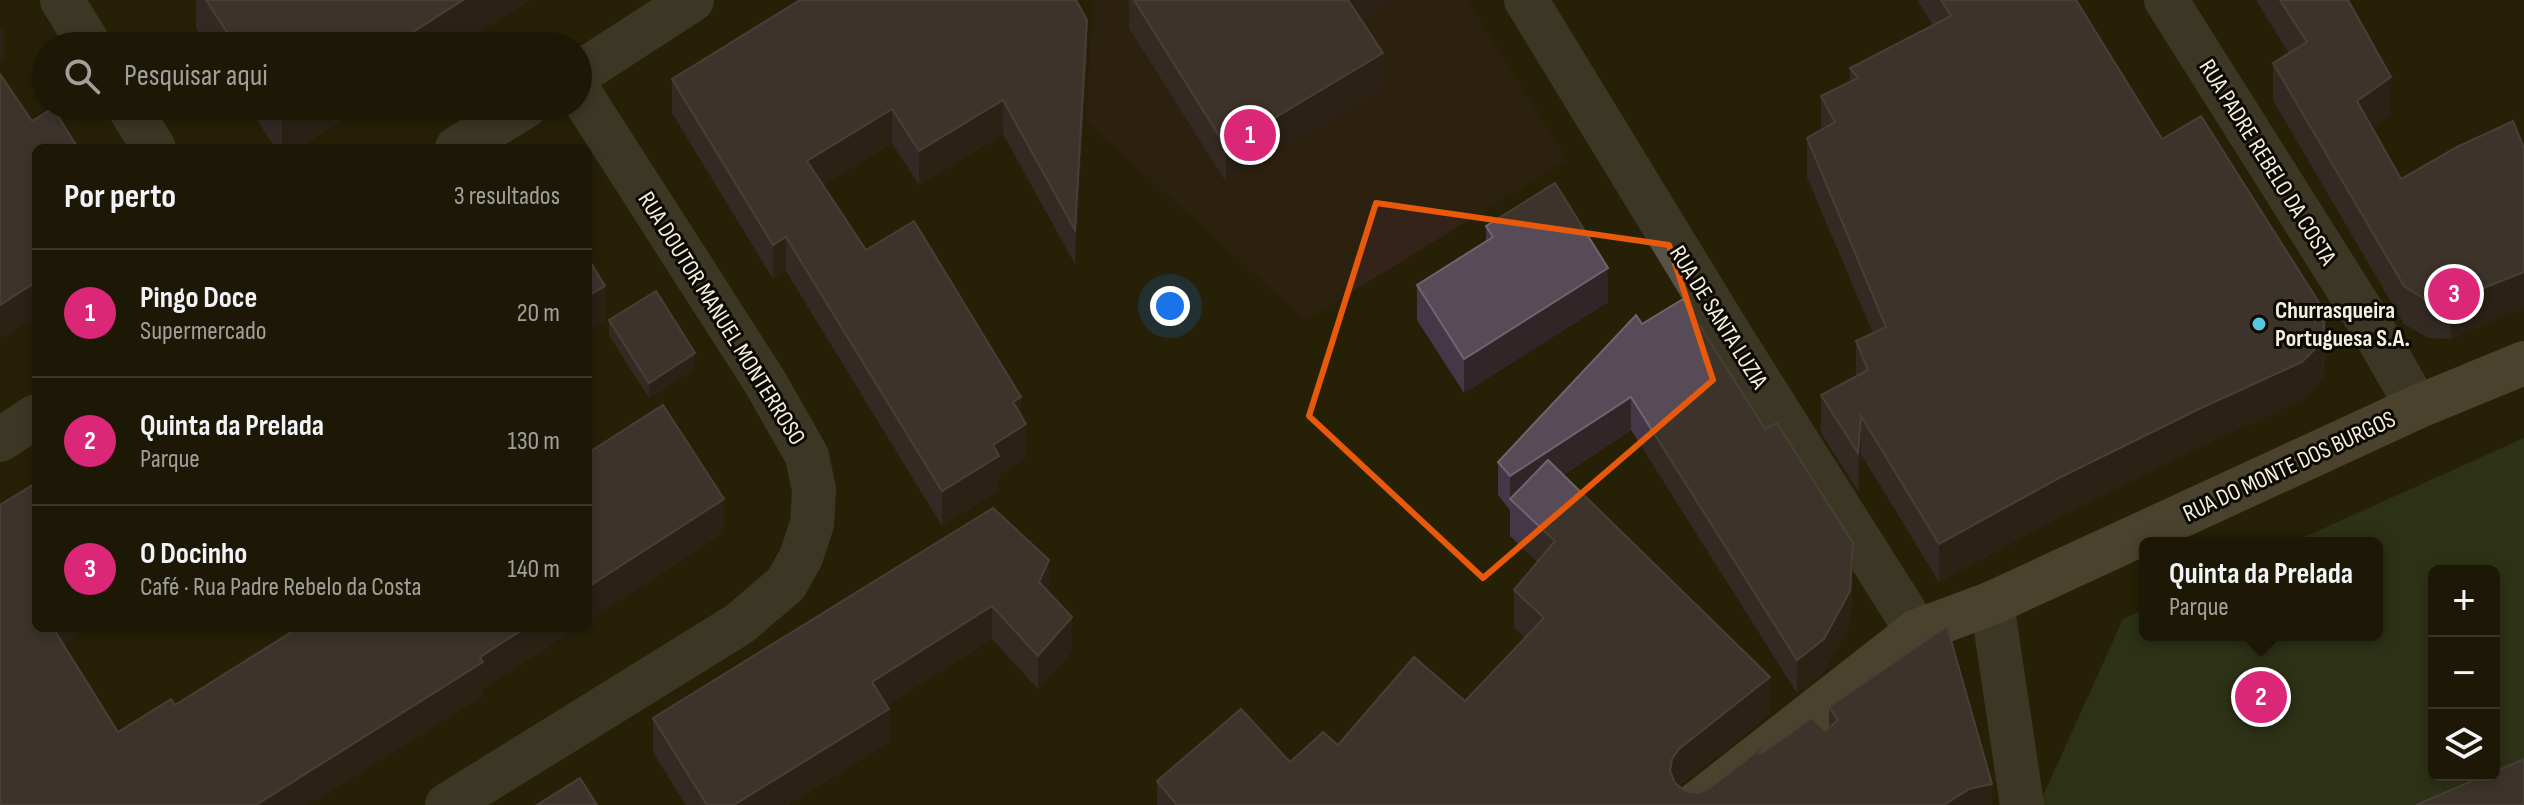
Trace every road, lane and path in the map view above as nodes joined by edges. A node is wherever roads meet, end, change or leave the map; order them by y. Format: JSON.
{"nodes":[{"id":1,"x":62,"y":0,"type":"edge"},
{"id":2,"x":692,"y":0,"type":"edge"},
{"id":3,"x":1526,"y":0,"type":"edge"},
{"id":4,"x":2166,"y":0,"type":"edge"},
{"id":5,"x":81,"y":32,"type":"edge"},
{"id":6,"x":592,"y":65,"type":"edge"},
{"id":7,"x":592,"y":112,"type":"edge"},
{"id":8,"x":137,"y":120,"type":"edge"},
{"id":9,"x":503,"y":120,"type":"edge"},
{"id":10,"x":152,"y":144,"type":"edge"},
{"id":11,"x":464,"y":144,"type":"edge"},
{"id":12,"x":2524,"y":363,"type":"edge"},
{"id":13,"x":2417,"y":407,"type":"junction"},
{"id":14,"x":32,"y":419,"type":"edge"},
{"id":15,"x":0,"y":440,"type":"edge"},
{"id":16,"x":1992,"y":603,"type":"junction"},
{"id":17,"x":1917,"y":631,"type":"junction"},
{"id":18,"x":447,"y":805,"type":"edge"},
{"id":19,"x":1695,"y":805,"type":"edge"},
{"id":20,"x":2022,"y":805,"type":"edge"}],
"edges":[{"from":1,"to":5,"type":"street"},
{"from":2,"to":6,"type":"street"},
{"from":3,"to":17,"type":"street","name":"RUA DE SANTA LUZIA"},
{"from":4,"to":13,"type":"street","name":"RUA PADRE REBELO DA COSTA"},
{"from":7,"to":18,"type":"street","name":"RUA DOUTOR MANUEL MONTERROSO"},
{"from":8,"to":10,"type":"street"},
{"from":9,"to":11,"type":"street"},
{"from":12,"to":13,"type":"main road","name":"RUA DO MONTE DOS BURGOS"},
{"from":13,"to":16,"type":"main road","name":"RUA DO MONTE DOS BURGOS"},
{"from":14,"to":15,"type":"street"},
{"from":16,"to":17,"type":"main road","name":"RUA DO MONTE DOS BURGOS"},
{"from":16,"to":20,"type":"street"},
{"from":17,"to":19,"type":"main road","name":"RUA DO MONTE DOS BURGOS"}]}
